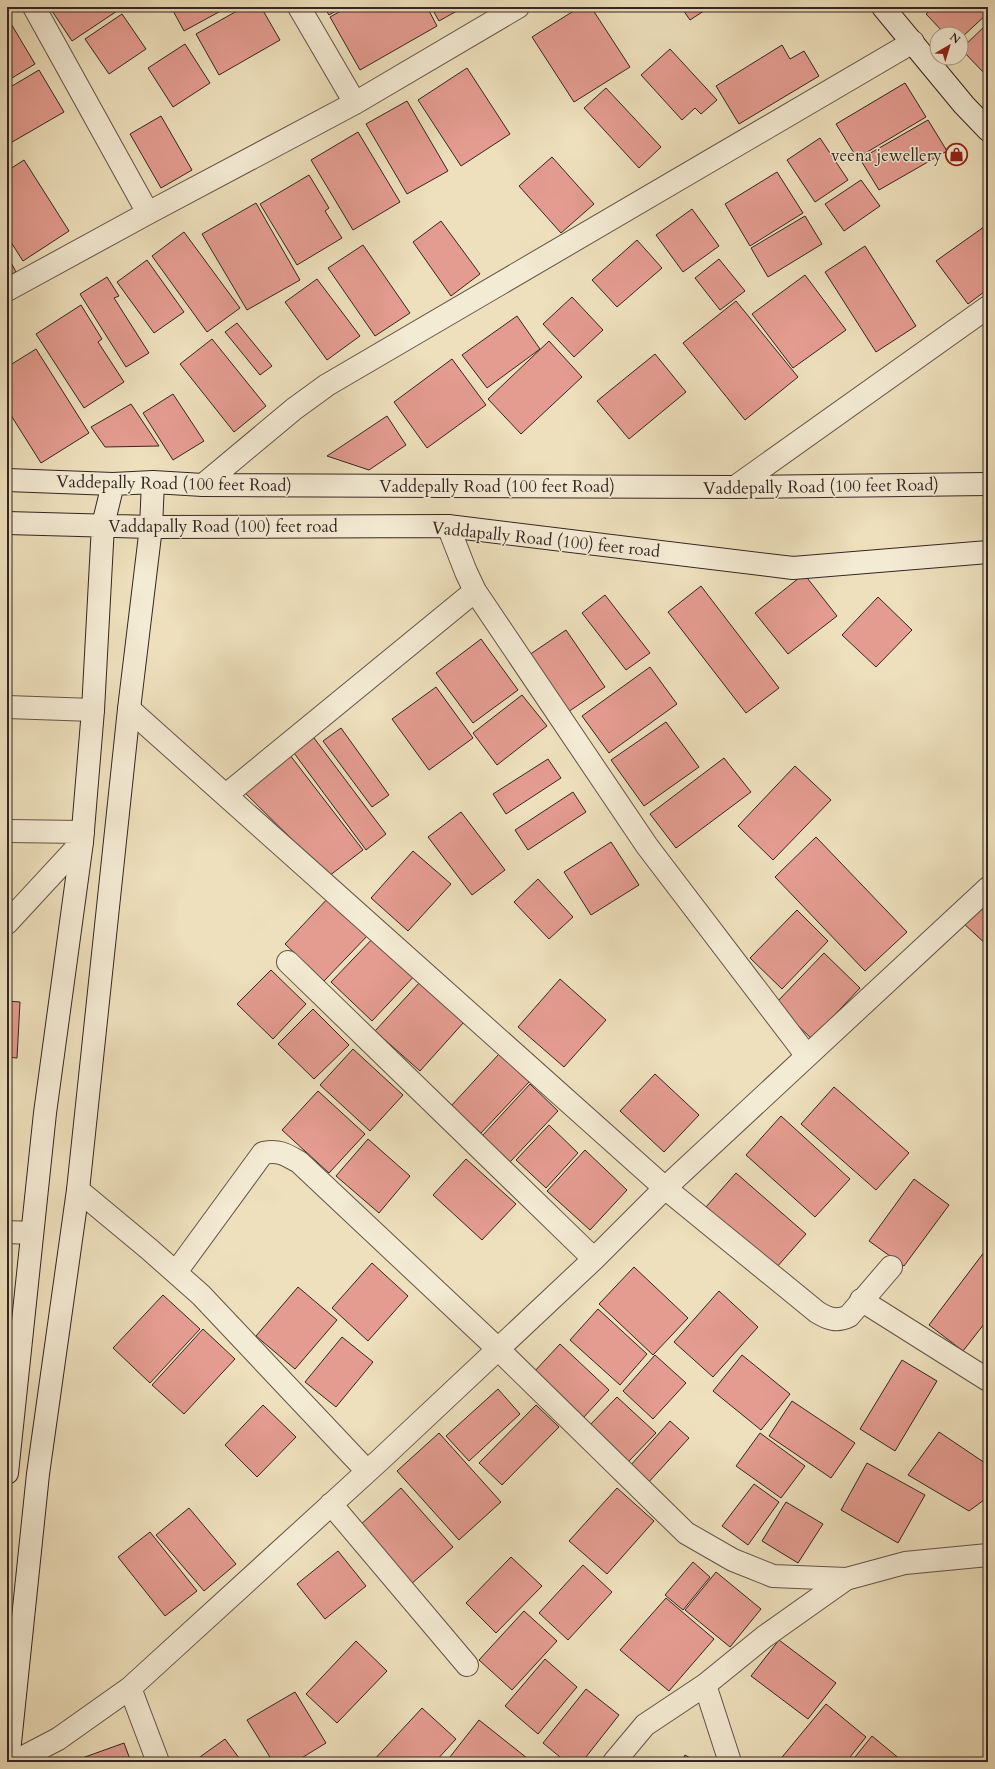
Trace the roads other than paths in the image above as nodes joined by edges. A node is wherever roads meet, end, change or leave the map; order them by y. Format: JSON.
{"nodes":[{"id":1,"x":34,"y":7,"type":"edge"},
{"id":2,"x":299,"y":7,"type":"edge"},
{"id":3,"x":518,"y":7,"type":"edge"},
{"id":4,"x":883,"y":7,"type":"edge"},
{"id":5,"x":913,"y":42,"type":"junction"},
{"id":6,"x":355,"y":103,"type":"junction"},
{"id":7,"x":988,"y":130,"type":"edge"},
{"id":8,"x":148,"y":213,"type":"junction"},
{"id":9,"x":7,"y":290,"type":"edge"},
{"id":10,"x":988,"y":307,"type":"edge"},
{"id":11,"x":7,"y":480,"type":"edge"},
{"id":12,"x":153,"y":482,"type":"junction"},
{"id":13,"x":113,"y":484,"type":"junction"},
{"id":14,"x":988,"y":484,"type":"edge"},
{"id":15,"x":203,"y":485,"type":"junction"},
{"id":16,"x":735,"y":487,"type":"junction"},
{"id":17,"x":7,"y":523,"type":"edge"},
{"id":18,"x":103,"y":525,"type":"junction"},
{"id":19,"x":448,"y":526,"type":"junction"},
{"id":20,"x":151,"y":527,"type":"junction"},
{"id":21,"x":988,"y":552,"type":"edge"},
{"id":22,"x":475,"y":591,"type":"junction"},
{"id":23,"x":7,"y":707,"type":"edge"},
{"id":24,"x":129,"y":709,"type":"junction"},
{"id":25,"x":93,"y":710,"type":"junction"},
{"id":26,"x":226,"y":795,"type":"junction"},
{"id":27,"x":7,"y":831,"type":"edge"},
{"id":28,"x":83,"y":837,"type":"junction"},
{"id":29,"x":988,"y":888,"type":"edge"},
{"id":30,"x":7,"y":923,"type":"edge"},
{"id":31,"x":288,"y":962,"type":"dead end"},
{"id":32,"x":807,"y":1056,"type":"junction"},
{"id":33,"x":665,"y":1188,"type":"junction"},
{"id":34,"x":78,"y":1190,"type":"junction"},
{"id":35,"x":7,"y":1232,"type":"edge"},
{"id":36,"x":32,"y":1233,"type":"junction"},
{"id":37,"x":594,"y":1259,"type":"junction"},
{"id":38,"x":891,"y":1267,"type":"dead end"},
{"id":39,"x":176,"y":1272,"type":"junction"},
{"id":40,"x":861,"y":1300,"type":"junction"},
{"id":41,"x":498,"y":1349,"type":"junction"},
{"id":42,"x":12,"y":1368,"type":"edge"},
{"id":43,"x":988,"y":1380,"type":"edge"},
{"id":44,"x":367,"y":1471,"type":"junction"},
{"id":45,"x":7,"y":1473,"type":"edge"},
{"id":46,"x":331,"y":1504,"type":"junction"},
{"id":47,"x":988,"y":1555,"type":"edge"},
{"id":48,"x":846,"y":1579,"type":"junction"},
{"id":49,"x":467,"y":1665,"type":"dead end"},
{"id":50,"x":705,"y":1685,"type":"junction"},
{"id":51,"x":130,"y":1688,"type":"junction"},
{"id":52,"x":8,"y":1762,"type":"edge"},
{"id":53,"x":14,"y":1762,"type":"edge"},
{"id":54,"x":158,"y":1762,"type":"edge"},
{"id":55,"x":614,"y":1762,"type":"edge"},
{"id":56,"x":730,"y":1762,"type":"edge"}],
"edges":[{"from":1,"to":8,"type":"street"},
{"from":2,"to":6,"type":"street"},
{"from":3,"to":6,"type":"street"},
{"from":4,"to":5,"type":"street"},
{"from":5,"to":7,"type":"street"},
{"from":5,"to":15,"type":"street"},
{"from":6,"to":8,"type":"street"},
{"from":8,"to":9,"type":"street"},
{"from":10,"to":16,"type":"street"},
{"from":11,"to":13,"type":"street","name":"Vaddepally Road (100 feet Road)"},
{"from":12,"to":13,"type":"street","name":"Vaddepally Road (100 feet Road)"},
{"from":12,"to":15,"type":"street","name":"Vaddepally Road (100 feet Road)"},
{"from":12,"to":20,"type":"street"},
{"from":13,"to":18,"type":"street"},
{"from":14,"to":16,"type":"street","name":"Vaddepally Road (100 feet Road)"},
{"from":15,"to":16,"type":"street","name":"Vaddepally Road (100 feet Road)"},
{"from":17,"to":18,"type":"street","name":"Vaddapally Road (100) feet road"},
{"from":18,"to":20,"type":"street","name":"Vaddapally Road (100) feet road"},
{"from":18,"to":25,"type":"street"},
{"from":19,"to":20,"type":"street","name":"Vaddapally Road (100) feet road"},
{"from":19,"to":21,"type":"street","name":"Vaddapally Road (100) feet road"},
{"from":19,"to":22,"type":"street"},
{"from":20,"to":24,"type":"street"},
{"from":22,"to":26,"type":"street"},
{"from":22,"to":32,"type":"street"},
{"from":23,"to":25,"type":"street"},
{"from":24,"to":26,"type":"street"},
{"from":24,"to":34,"type":"street"},
{"from":25,"to":28,"type":"street"},
{"from":26,"to":33,"type":"street"},
{"from":27,"to":28,"type":"street"},
{"from":28,"to":30,"type":"street"},
{"from":28,"to":36,"type":"street"},
{"from":29,"to":32,"type":"street"},
{"from":31,"to":37,"type":"street"},
{"from":32,"to":33,"type":"street"},
{"from":33,"to":37,"type":"street"},
{"from":33,"to":40,"type":"street"},
{"from":34,"to":39,"type":"street"},
{"from":34,"to":52,"type":"street"},
{"from":35,"to":36,"type":"street"},
{"from":36,"to":42,"type":"street"},
{"from":37,"to":41,"type":"street"},
{"from":38,"to":40,"type":"street"},
{"from":39,"to":41,"type":"street"},
{"from":39,"to":44,"type":"street"},
{"from":40,"to":43,"type":"street"},
{"from":41,"to":44,"type":"street"},
{"from":41,"to":48,"type":"street"},
{"from":42,"to":45,"type":"street"},
{"from":44,"to":46,"type":"street"},
{"from":46,"to":49,"type":"street"},
{"from":46,"to":51,"type":"street"},
{"from":47,"to":48,"type":"street"},
{"from":48,"to":50,"type":"street"},
{"from":50,"to":55,"type":"street"},
{"from":50,"to":56,"type":"street"},
{"from":51,"to":53,"type":"street"},
{"from":51,"to":54,"type":"street"}]}
